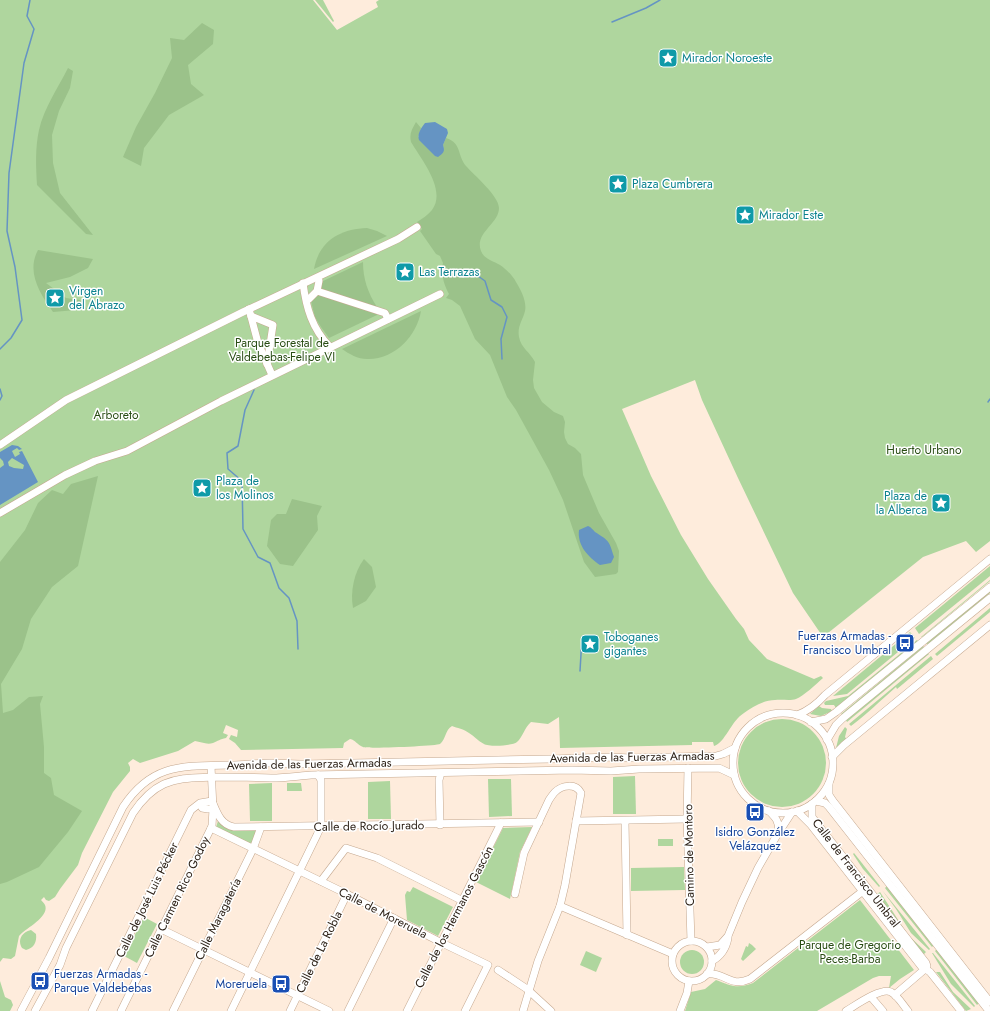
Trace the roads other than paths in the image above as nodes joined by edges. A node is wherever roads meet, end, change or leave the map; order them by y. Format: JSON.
{"nodes":[{"id":1,"x":417,"y":227,"type":"dead end"},
{"id":2,"x":319,"y":281,"type":"dead end"},
{"id":3,"x":303,"y":283,"type":"junction"},
{"id":4,"x":318,"y":291,"type":"junction"},
{"id":5,"x":440,"y":294,"type":"dead end"},
{"id":6,"x":310,"y":299,"type":"dead end"},
{"id":7,"x":250,"y":313,"type":"junction"},
{"id":8,"x":388,"y":319,"type":"junction"},
{"id":9,"x":330,"y":347,"type":"junction"},
{"id":10,"x":267,"y":365,"type":"junction"},
{"id":11,"x":272,"y":375,"type":"junction"},
{"id":12,"x":0,"y":445,"type":"edge"},
{"id":13,"x":0,"y":513,"type":"edge"},
{"id":14,"x":990,"y":559,"type":"edge"},
{"id":15,"x":990,"y":587,"type":"edge"},
{"id":16,"x":990,"y":598,"type":"edge"},
{"id":17,"x":990,"y":625,"type":"edge"},
{"id":18,"x":797,"y":714,"type":"junction"},
{"id":19,"x":812,"y":722,"type":"junction"},
{"id":20,"x":827,"y":740,"type":"junction"},
{"id":21,"x":735,"y":748,"type":"junction"},
{"id":22,"x":832,"y":757,"type":"junction"},
{"id":23,"x":211,"y":766,"type":"junction"},
{"id":24,"x":688,"y":768,"type":"junction"},
{"id":25,"x":441,"y":773,"type":"junction"},
{"id":26,"x":318,"y":775,"type":"junction"},
{"id":27,"x":734,"y":775,"type":"junction"},
{"id":28,"x":212,"y":777,"type":"junction"},
{"id":29,"x":829,"y":783,"type":"junction"},
{"id":30,"x":814,"y":802,"type":"junction"},
{"id":31,"x":207,"y":806,"type":"junction"},
{"id":32,"x":769,"y":811,"type":"junction"},
{"id":33,"x":795,"y":812,"type":"junction"},
{"id":34,"x":192,"y":814,"type":"dead end"},
{"id":35,"x":688,"y":819,"type":"junction"},
{"id":36,"x":625,"y":820,"type":"junction"},
{"id":37,"x":208,"y":821,"type":"dead end"},
{"id":38,"x":576,"y":821,"type":"junction"},
{"id":39,"x":539,"y":822,"type":"junction"},
{"id":40,"x":501,"y":823,"type":"junction"},
{"id":41,"x":440,"y":825,"type":"junction"},
{"id":42,"x":321,"y":826,"type":"junction"},
{"id":43,"x":261,"y":827,"type":"junction"},
{"id":44,"x":211,"y":828,"type":"junction"},
{"id":45,"x":776,"y":835,"type":"junction"},
{"id":46,"x":253,"y":849,"type":"junction"},
{"id":47,"x":300,"y":871,"type":"junction"},
{"id":48,"x":321,"y":881,"type":"junction"},
{"id":49,"x":863,"y":891,"type":"junction"},
{"id":50,"x":347,"y":894,"type":"junction"},
{"id":51,"x":515,"y":894,"type":"dead end"},
{"id":52,"x":463,"y":901,"type":"junction"},
{"id":53,"x":560,"y":906,"type":"junction"},
{"id":54,"x":394,"y":918,"type":"junction"},
{"id":55,"x":161,"y":929,"type":"junction"},
{"id":56,"x":628,"y":935,"type":"junction"},
{"id":57,"x":728,"y":936,"type":"junction"},
{"id":58,"x":691,"y":941,"type":"junction"},
{"id":59,"x":442,"y":943,"type":"junction"},
{"id":60,"x":707,"y":947,"type":"junction"},
{"id":61,"x":203,"y":949,"type":"junction"},
{"id":62,"x":674,"y":954,"type":"junction"},
{"id":63,"x":712,"y":961,"type":"junction"},
{"id":64,"x":925,"y":969,"type":"junction"},
{"id":65,"x":498,"y":970,"type":"dead end"},
{"id":66,"x":250,"y":973,"type":"junction"},
{"id":67,"x":708,"y":974,"type":"junction"},
{"id":68,"x":689,"y":981,"type":"junction"},
{"id":69,"x":32,"y":988,"type":"junction"},
{"id":70,"x":529,"y":991,"type":"junction"},
{"id":71,"x":298,"y":996,"type":"junction"},
{"id":72,"x":896,"y":996,"type":"junction"},
{"id":73,"x":871,"y":997,"type":"junction"},
{"id":74,"x":990,"y":1002,"type":"edge"},
{"id":75,"x":21,"y":1011,"type":"edge"},
{"id":76,"x":24,"y":1011,"type":"edge"},
{"id":77,"x":35,"y":1011,"type":"edge"},
{"id":78,"x":92,"y":1011,"type":"edge"},
{"id":79,"x":121,"y":1011,"type":"edge"},
{"id":80,"x":173,"y":1011,"type":"edge"},
{"id":81,"x":231,"y":1011,"type":"edge"},
{"id":82,"x":290,"y":1011,"type":"edge"},
{"id":83,"x":329,"y":1011,"type":"edge"},
{"id":84,"x":348,"y":1011,"type":"edge"},
{"id":85,"x":407,"y":1011,"type":"edge"},
{"id":86,"x":465,"y":1011,"type":"edge"},
{"id":87,"x":523,"y":1011,"type":"edge"},
{"id":88,"x":552,"y":1011,"type":"edge"},
{"id":89,"x":680,"y":1011,"type":"edge"},
{"id":90,"x":846,"y":1011,"type":"edge"},
{"id":91,"x":883,"y":1011,"type":"edge"},
{"id":92,"x":908,"y":1011,"type":"edge"},
{"id":93,"x":961,"y":1011,"type":"edge"},
{"id":94,"x":989,"y":1011,"type":"edge"}],
"edges":[{"from":1,"to":3,"type":"street"},
{"from":2,"to":4,"type":"street"},
{"from":3,"to":7,"type":"street"},
{"from":3,"to":9,"type":"street"},
{"from":4,"to":6,"type":"street"},
{"from":4,"to":8,"type":"street"},
{"from":5,"to":8,"type":"street"},
{"from":7,"to":10,"type":"street"},
{"from":7,"to":10,"type":"street"},
{"from":7,"to":12,"type":"street"},
{"from":8,"to":9,"type":"street"},
{"from":9,"to":11,"type":"street"},
{"from":10,"to":11,"type":"street"},
{"from":11,"to":13,"type":"street"},
{"from":14,"to":18,"type":"street"},
{"from":15,"to":19,"type":"street"},
{"from":16,"to":20,"type":"street"},
{"from":17,"to":22,"type":"street"},
{"from":18,"to":19,"type":"street"},
{"from":18,"to":21,"type":"street"},
{"from":19,"to":20,"type":"street"},
{"from":20,"to":22,"type":"street"},
{"from":21,"to":23,"type":"street","name":"Avenida de las Fuerzas Armadas"},
{"from":21,"to":27,"type":"street"},
{"from":22,"to":29,"type":"street"},
{"from":23,"to":28,"type":"street","name":"Calle Carmen Rico Godoy"},
{"from":23,"to":69,"type":"street","name":"Avenida de las Fuerzas Armadas"},
{"from":24,"to":25,"type":"street","name":"Avenida de las Fuerzas Armadas"},
{"from":24,"to":27,"type":"street","name":"Avenida de las Fuerzas Armadas"},
{"from":24,"to":35,"type":"street","name":"Camino de Montoro"},
{"from":25,"to":26,"type":"street","name":"Avenida de las Fuerzas Armadas"},
{"from":25,"to":41,"type":"street"},
{"from":26,"to":28,"type":"street","name":"Avenida de las Fuerzas Armadas"},
{"from":26,"to":42,"type":"street"},
{"from":27,"to":32,"type":"street"},
{"from":28,"to":31,"type":"street","name":"Calle Carmen Rico Godoy"},
{"from":28,"to":77,"type":"street","name":"Avenida de las Fuerzas Armadas"},
{"from":29,"to":30,"type":"street"},
{"from":29,"to":74,"type":"street"},
{"from":30,"to":33,"type":"street"},
{"from":30,"to":64,"type":"street","name":"Calle de Francisco Umbral"},
{"from":30,"to":94,"type":"street","name":"Calle de Francisco Umbral"},
{"from":31,"to":34,"type":"street"},
{"from":31,"to":37,"type":"street"},
{"from":31,"to":43,"type":"street","name":"Calle de Rocío Jurado"},
{"from":31,"to":44,"type":"street","name":"Calle Carmen Rico Godoy"},
{"from":31,"to":78,"type":"street","name":"Calle de José Luis Pécker"},
{"from":32,"to":33,"type":"street"},
{"from":32,"to":45,"type":"street"},
{"from":33,"to":45,"type":"street"},
{"from":33,"to":49,"type":"street","name":"Calle de Francisco Umbral"},
{"from":35,"to":36,"type":"street"},
{"from":35,"to":58,"type":"street","name":"Camino de Montoro"},
{"from":36,"to":38,"type":"street"},
{"from":36,"to":56,"type":"street"},
{"from":38,"to":39,"type":"street"},
{"from":38,"to":53,"type":"street"},
{"from":39,"to":40,"type":"street","name":"Calle de Rocío Jurado"},
{"from":39,"to":51,"type":"street"},
{"from":40,"to":41,"type":"street","name":"Calle de Rocío Jurado"},
{"from":40,"to":52,"type":"street","name":"Calle de los Hermanos Gascón"},
{"from":41,"to":42,"type":"street","name":"Calle de Rocío Jurado"},
{"from":42,"to":43,"type":"street","name":"Calle de Rocío Jurado"},
{"from":42,"to":47,"type":"street"},
{"from":43,"to":46,"type":"street","name":"Calle Maragatería"},
{"from":44,"to":46,"type":"street","name":"Calle de Moreruela"},
{"from":44,"to":55,"type":"street","name":"Calle Carmen Rico Godoy"},
{"from":45,"to":57,"type":"street"},
{"from":46,"to":47,"type":"street","name":"Calle de Moreruela"},
{"from":46,"to":61,"type":"street","name":"Calle Maragatería"},
{"from":47,"to":48,"type":"street","name":"Calle de Moreruela"},
{"from":47,"to":66,"type":"street"},
{"from":48,"to":50,"type":"street","name":"Calle de Moreruela"},
{"from":48,"to":52,"type":"street"},
{"from":49,"to":64,"type":"street","name":"Calle de Francisco Umbral"},
{"from":49,"to":67,"type":"street"},
{"from":50,"to":54,"type":"street","name":"Calle de Moreruela"},
{"from":50,"to":71,"type":"street","name":"Calle de La Robla"},
{"from":52,"to":59,"type":"street","name":"Calle de los Hermanos Gascón"},
{"from":53,"to":56,"type":"street"},
{"from":53,"to":70,"type":"street"},
{"from":54,"to":59,"type":"street","name":"Calle de Moreruela"},
{"from":54,"to":84,"type":"street"},
{"from":55,"to":61,"type":"street"},
{"from":55,"to":79,"type":"street","name":"Calle Carmen Rico Godoy"},
{"from":56,"to":62,"type":"street"},
{"from":57,"to":60,"type":"street"},
{"from":57,"to":63,"type":"street"},
{"from":58,"to":60,"type":"street"},
{"from":58,"to":62,"type":"street"},
{"from":59,"to":85,"type":"street","name":"Calle de los Hermanos Gascón"},
{"from":59,"to":86,"type":"street","name":"Calle de Moreruela"},
{"from":60,"to":63,"type":"street"},
{"from":61,"to":66,"type":"street"},
{"from":61,"to":80,"type":"street","name":"Calle Maragatería"},
{"from":62,"to":68,"type":"street"},
{"from":63,"to":67,"type":"street"},
{"from":64,"to":72,"type":"street"},
{"from":64,"to":93,"type":"street"},
{"from":65,"to":70,"type":"street"},
{"from":66,"to":71,"type":"street"},
{"from":66,"to":81,"type":"street"},
{"from":67,"to":68,"type":"street"},
{"from":68,"to":89,"type":"street"},
{"from":69,"to":75,"type":"street","name":"Avenida de las Fuerzas Armadas"},
{"from":69,"to":76,"type":"street"},
{"from":70,"to":87,"type":"street"},
{"from":70,"to":88,"type":"street"},
{"from":71,"to":82,"type":"street","name":"Calle de La Robla"},
{"from":71,"to":83,"type":"street"},
{"from":72,"to":73,"type":"street"},
{"from":72,"to":92,"type":"street"},
{"from":73,"to":90,"type":"street"},
{"from":73,"to":91,"type":"street"}]}
